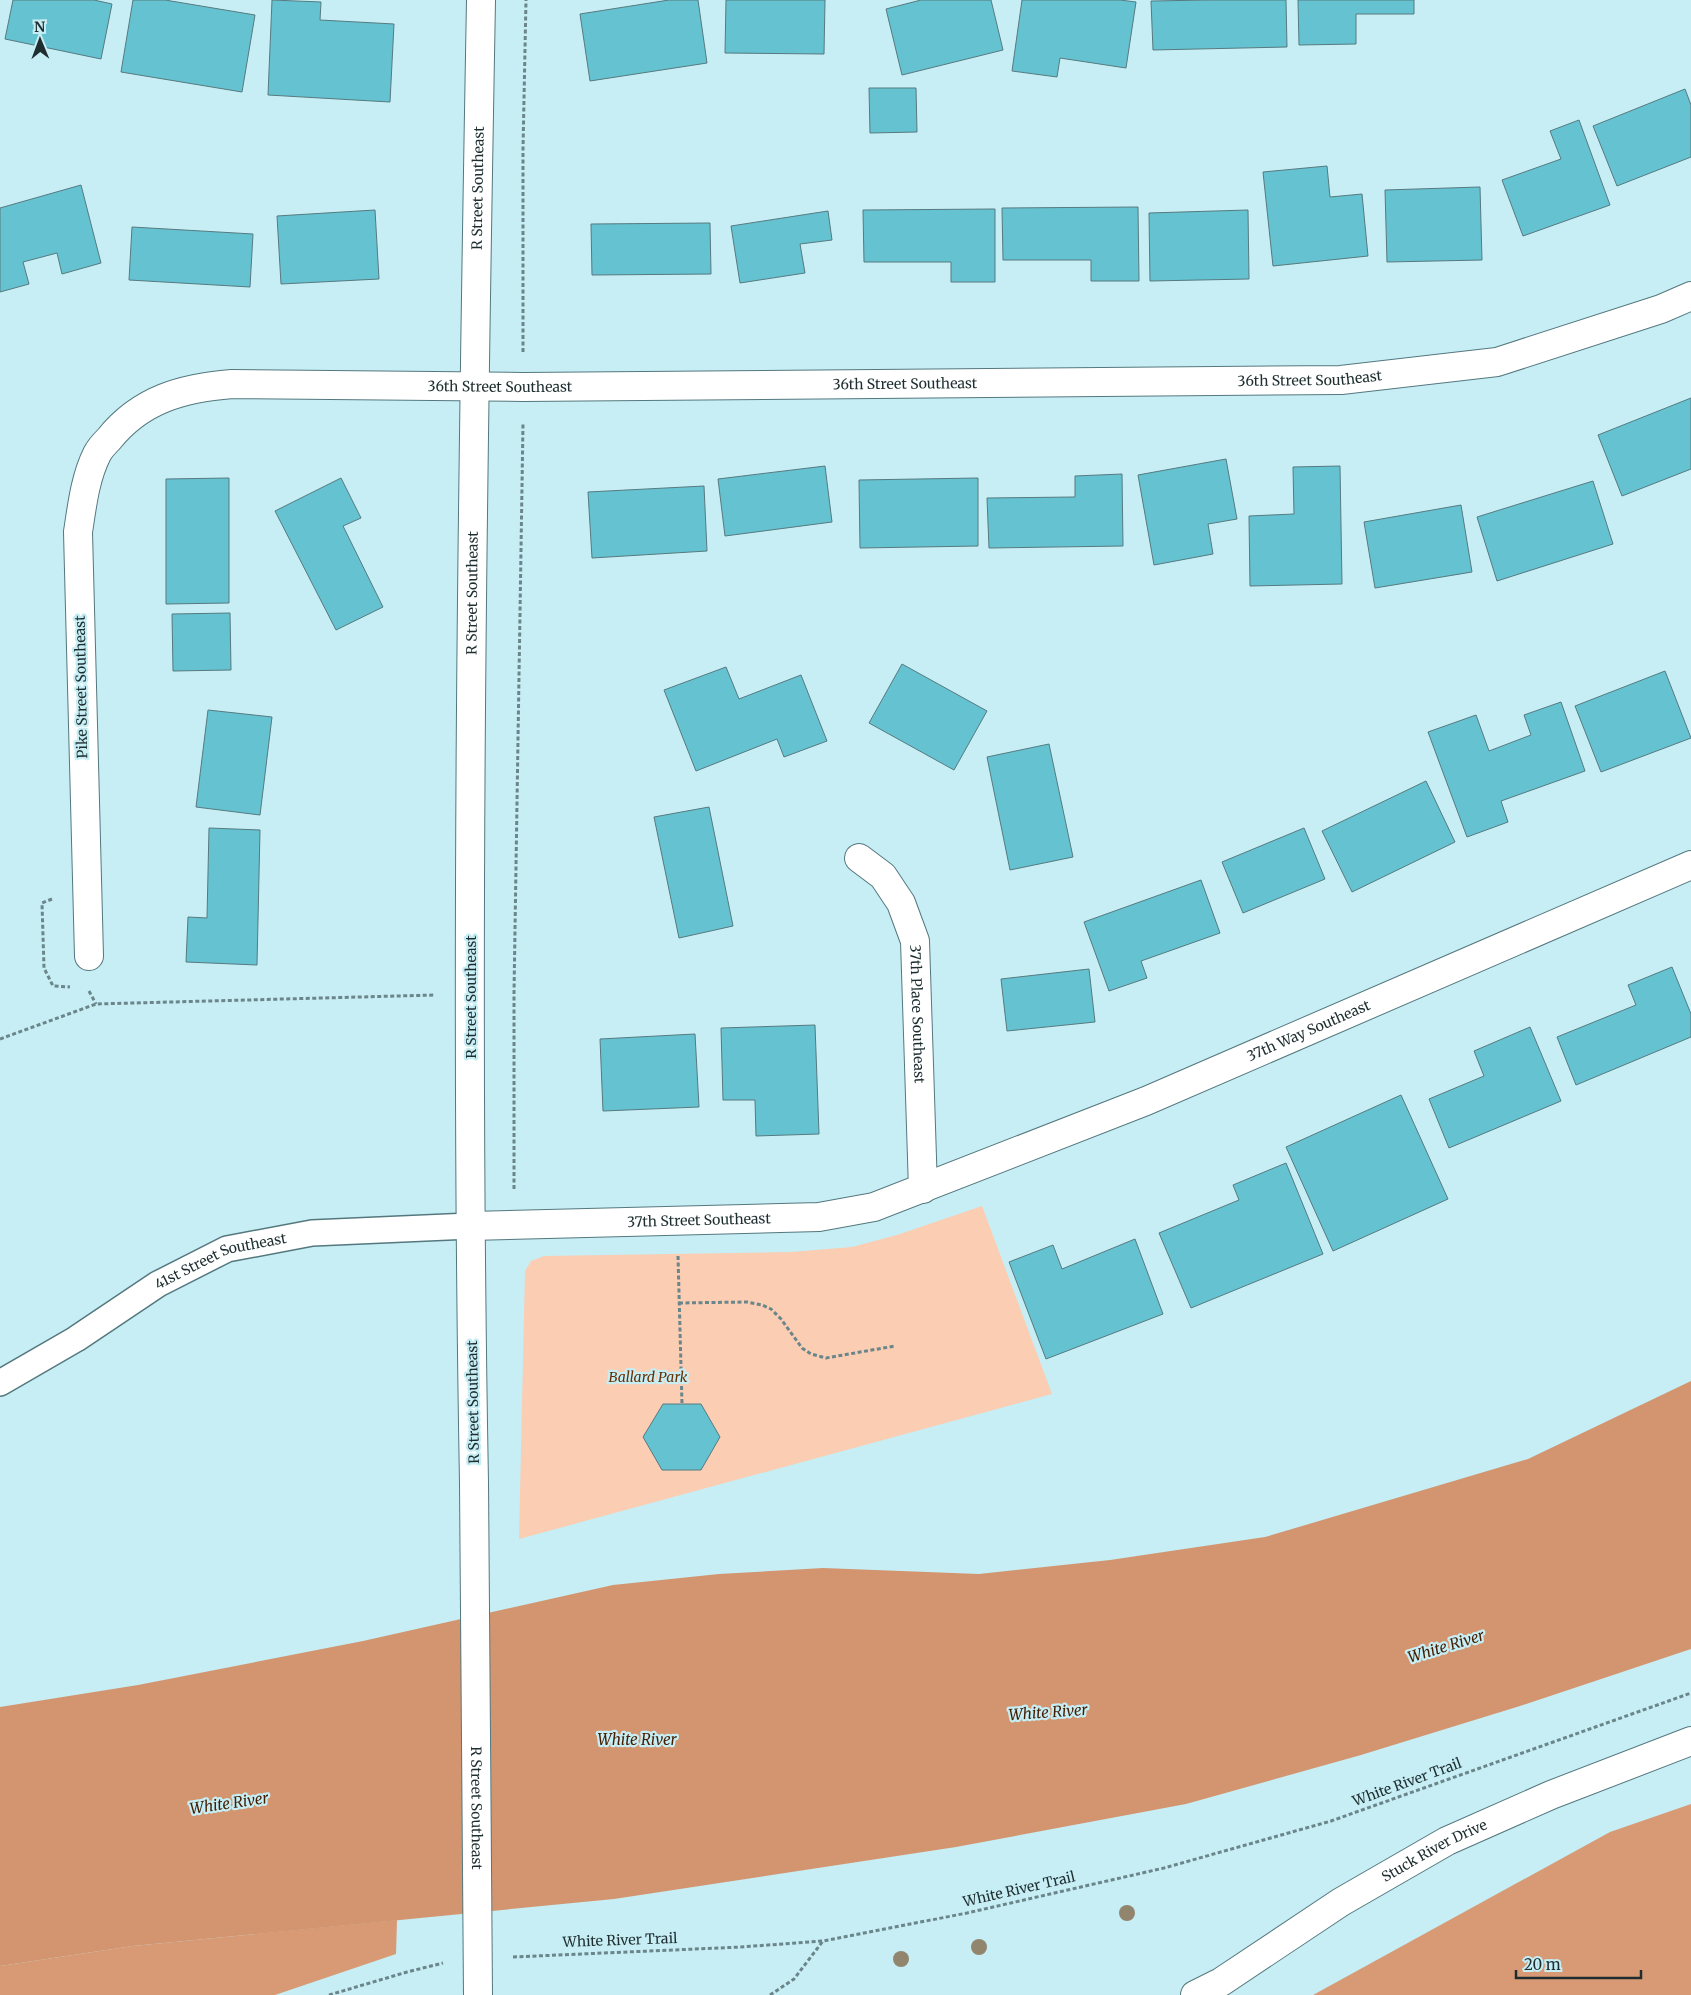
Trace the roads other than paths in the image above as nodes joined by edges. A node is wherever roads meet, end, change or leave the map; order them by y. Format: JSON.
{"nodes":[{"id":1,"x":481,"y":0,"type":"edge"},
{"id":2,"x":1691,"y":296,"type":"edge"},
{"id":3,"x":474,"y":387,"type":"junction"},
{"id":4,"x":118,"y":428,"type":"joint"},
{"id":5,"x":859,"y":858,"type":"dead end"},
{"id":6,"x":1691,"y":865,"type":"edge"},
{"id":7,"x":89,"y":956,"type":"dead end"},
{"id":8,"x":923,"y":1189,"type":"junction"},
{"id":9,"x":470,"y":1226,"type":"junction"},
{"id":10,"x":0,"y":1383,"type":"edge"},
{"id":11,"x":1691,"y":1741,"type":"edge"},
{"id":12,"x":478,"y":1995,"type":"edge"},
{"id":13,"x":1195,"y":1995,"type":"edge"}],
"edges":[{"from":1,"to":3,"type":"street","name":"R Street Southeast"},
{"from":2,"to":3,"type":"street","name":"36th Street Southeast"},
{"from":3,"to":4,"type":"street","name":"36th Street Southeast"},
{"from":3,"to":9,"type":"street","name":"R Street Southeast"},
{"from":4,"to":7,"type":"street","name":"Pike Street Southeast"},
{"from":5,"to":8,"type":"street","name":"37th Place Southeast"},
{"from":6,"to":8,"type":"street","name":"37th Way Southeast"},
{"from":8,"to":9,"type":"street","name":"37th Street Southeast"},
{"from":9,"to":10,"type":"lane","name":"41st Street Southeast"},
{"from":9,"to":12,"type":"street","name":"R Street Southeast","bridge":true},
{"from":11,"to":13,"type":"street","name":"Stuck River Drive"}]}
